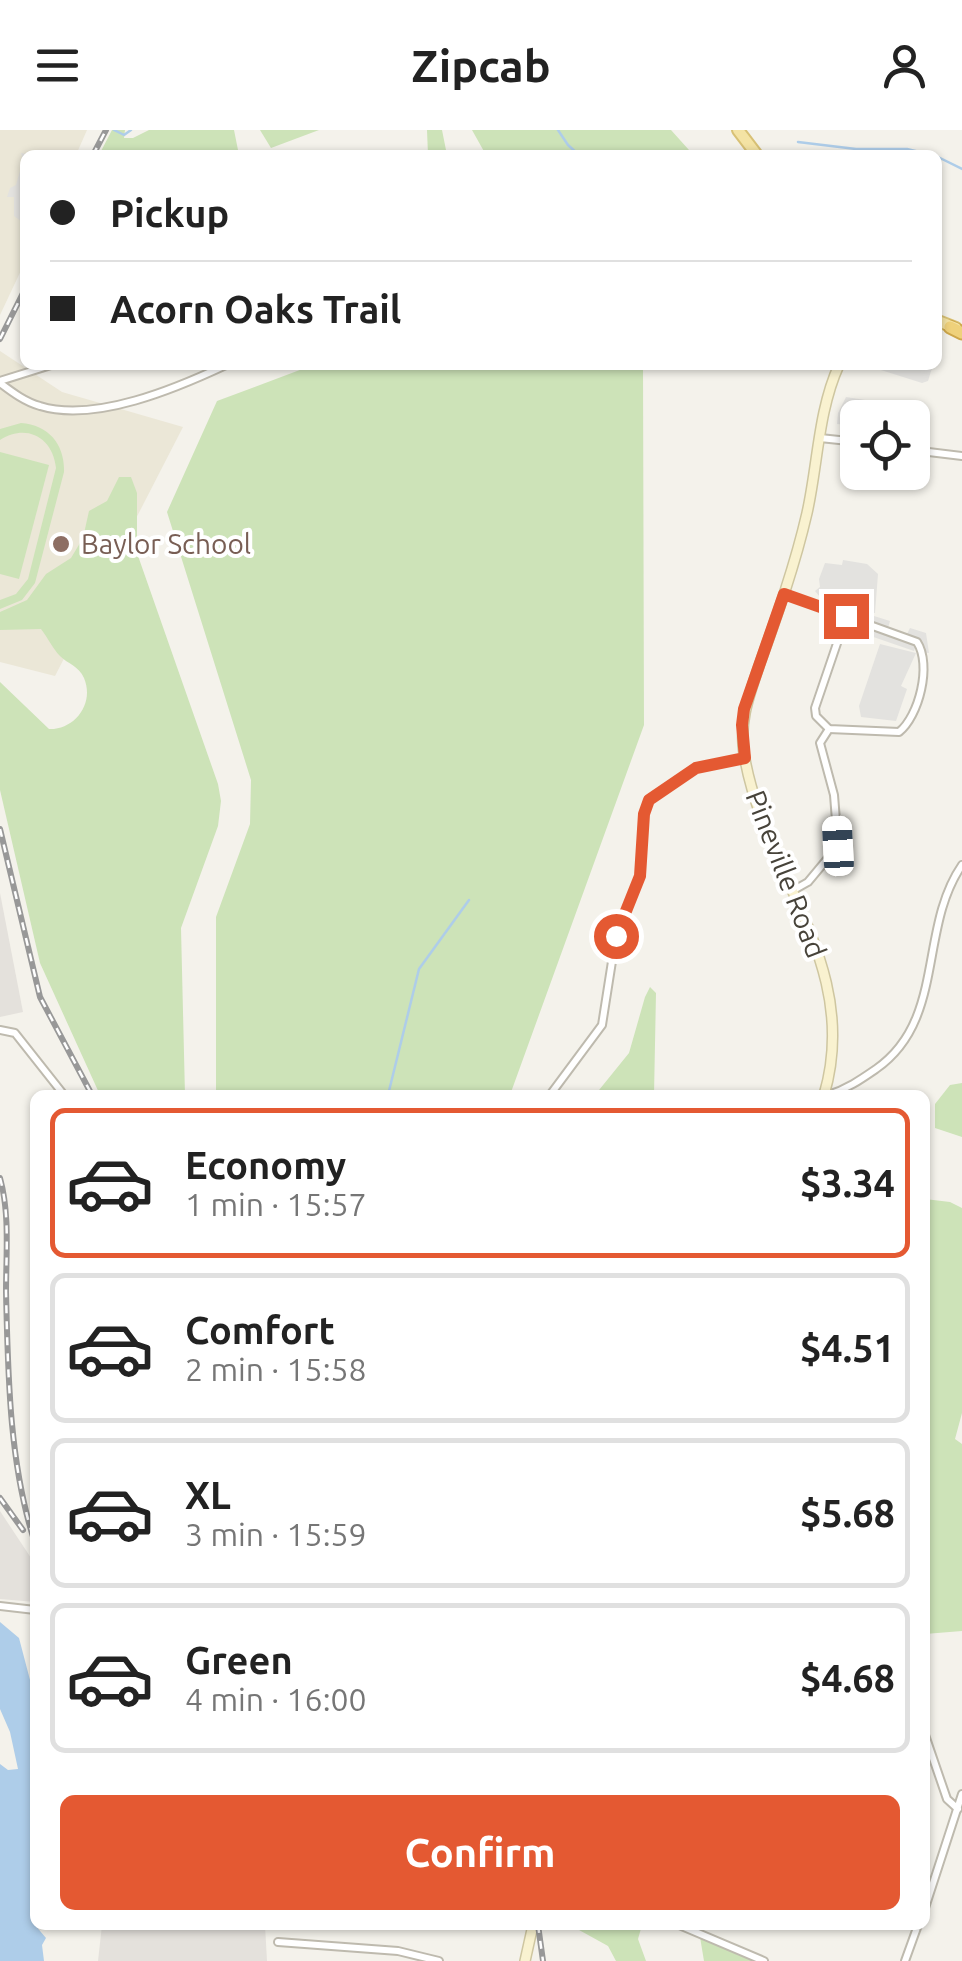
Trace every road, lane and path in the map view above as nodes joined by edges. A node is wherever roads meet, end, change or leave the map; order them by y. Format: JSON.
{"nodes":[{"id":1,"x":738,"y":130,"type":"edge"},
{"id":2,"x":753,"y":150,"type":"edge"},
{"id":3,"x":37,"y":370,"type":"edge"},
{"id":4,"x":214,"y":370,"type":"edge"},
{"id":5,"x":838,"y":370,"type":"edge"},
{"id":6,"x":0,"y":382,"type":"edge"},
{"id":7,"x":820,"y":438,"type":"junction"},
{"id":8,"x":840,"y":440,"type":"edge"},
{"id":9,"x":930,"y":452,"type":"edge"},
{"id":10,"x":962,"y":456,"type":"edge"},
{"id":11,"x":784,"y":594,"type":"junction"},
{"id":12,"x":846,"y":616,"type":"junction"},
{"id":13,"x":829,"y":728,"type":"junction"},
{"id":14,"x":745,"y":758,"type":"junction"},
{"id":15,"x":962,"y":864,"type":"edge"},
{"id":16,"x":792,"y":891,"type":"junction"},
{"id":17,"x":0,"y":1030,"type":"edge"},
{"id":18,"x":60,"y":1090,"type":"edge"},
{"id":19,"x":554,"y":1090,"type":"edge"},
{"id":20,"x":827,"y":1090,"type":"edge"},
{"id":21,"x":844,"y":1090,"type":"edge"},
{"id":22,"x":0,"y":1606,"type":"edge"},
{"id":23,"x":30,"y":1609,"type":"edge"},
{"id":24,"x":930,"y":1750,"type":"edge"},
{"id":25,"x":962,"y":1794,"type":"edge"},
{"id":26,"x":959,"y":1810,"type":"junction"},
{"id":27,"x":930,"y":1894,"type":"edge"},
{"id":28,"x":532,"y":1930,"type":"edge"},
{"id":29,"x":691,"y":1930,"type":"edge"},
{"id":30,"x":916,"y":1930,"type":"edge"},
{"id":31,"x":278,"y":1942,"type":"dead end"},
{"id":32,"x":439,"y":1961,"type":"edge"},
{"id":33,"x":525,"y":1961,"type":"edge"},
{"id":34,"x":764,"y":1961,"type":"edge"},
{"id":35,"x":904,"y":1961,"type":"edge"}],
"edges":[{"from":1,"to":2,"type":"main road"},
{"from":3,"to":6,"type":"street"},
{"from":4,"to":6,"type":"street"},
{"from":5,"to":7,"type":"main road","name":"Pineville Road"},
{"from":7,"to":8,"type":"street"},
{"from":7,"to":11,"type":"main road","name":"Pineville Road"},
{"from":9,"to":10,"type":"street"},
{"from":11,"to":12,"type":"street"},
{"from":11,"to":14,"type":"main road","name":"Pineville Road"},
{"from":12,"to":13,"type":"street"},
{"from":12,"to":13,"type":"street"},
{"from":13,"to":16,"type":"street"},
{"from":14,"to":16,"type":"main road","name":"Pineville Road"},
{"from":14,"to":19,"type":"street"},
{"from":15,"to":21,"type":"street"},
{"from":16,"to":20,"type":"main road","name":"Pineville Road"},
{"from":17,"to":18,"type":"street"},
{"from":22,"to":23,"type":"street"},
{"from":24,"to":26,"type":"street"},
{"from":25,"to":26,"type":"street"},
{"from":26,"to":27,"type":"street"},
{"from":28,"to":33,"type":"main road"},
{"from":29,"to":34,"type":"street"},
{"from":30,"to":35,"type":"street"},
{"from":31,"to":32,"type":"street"}]}
